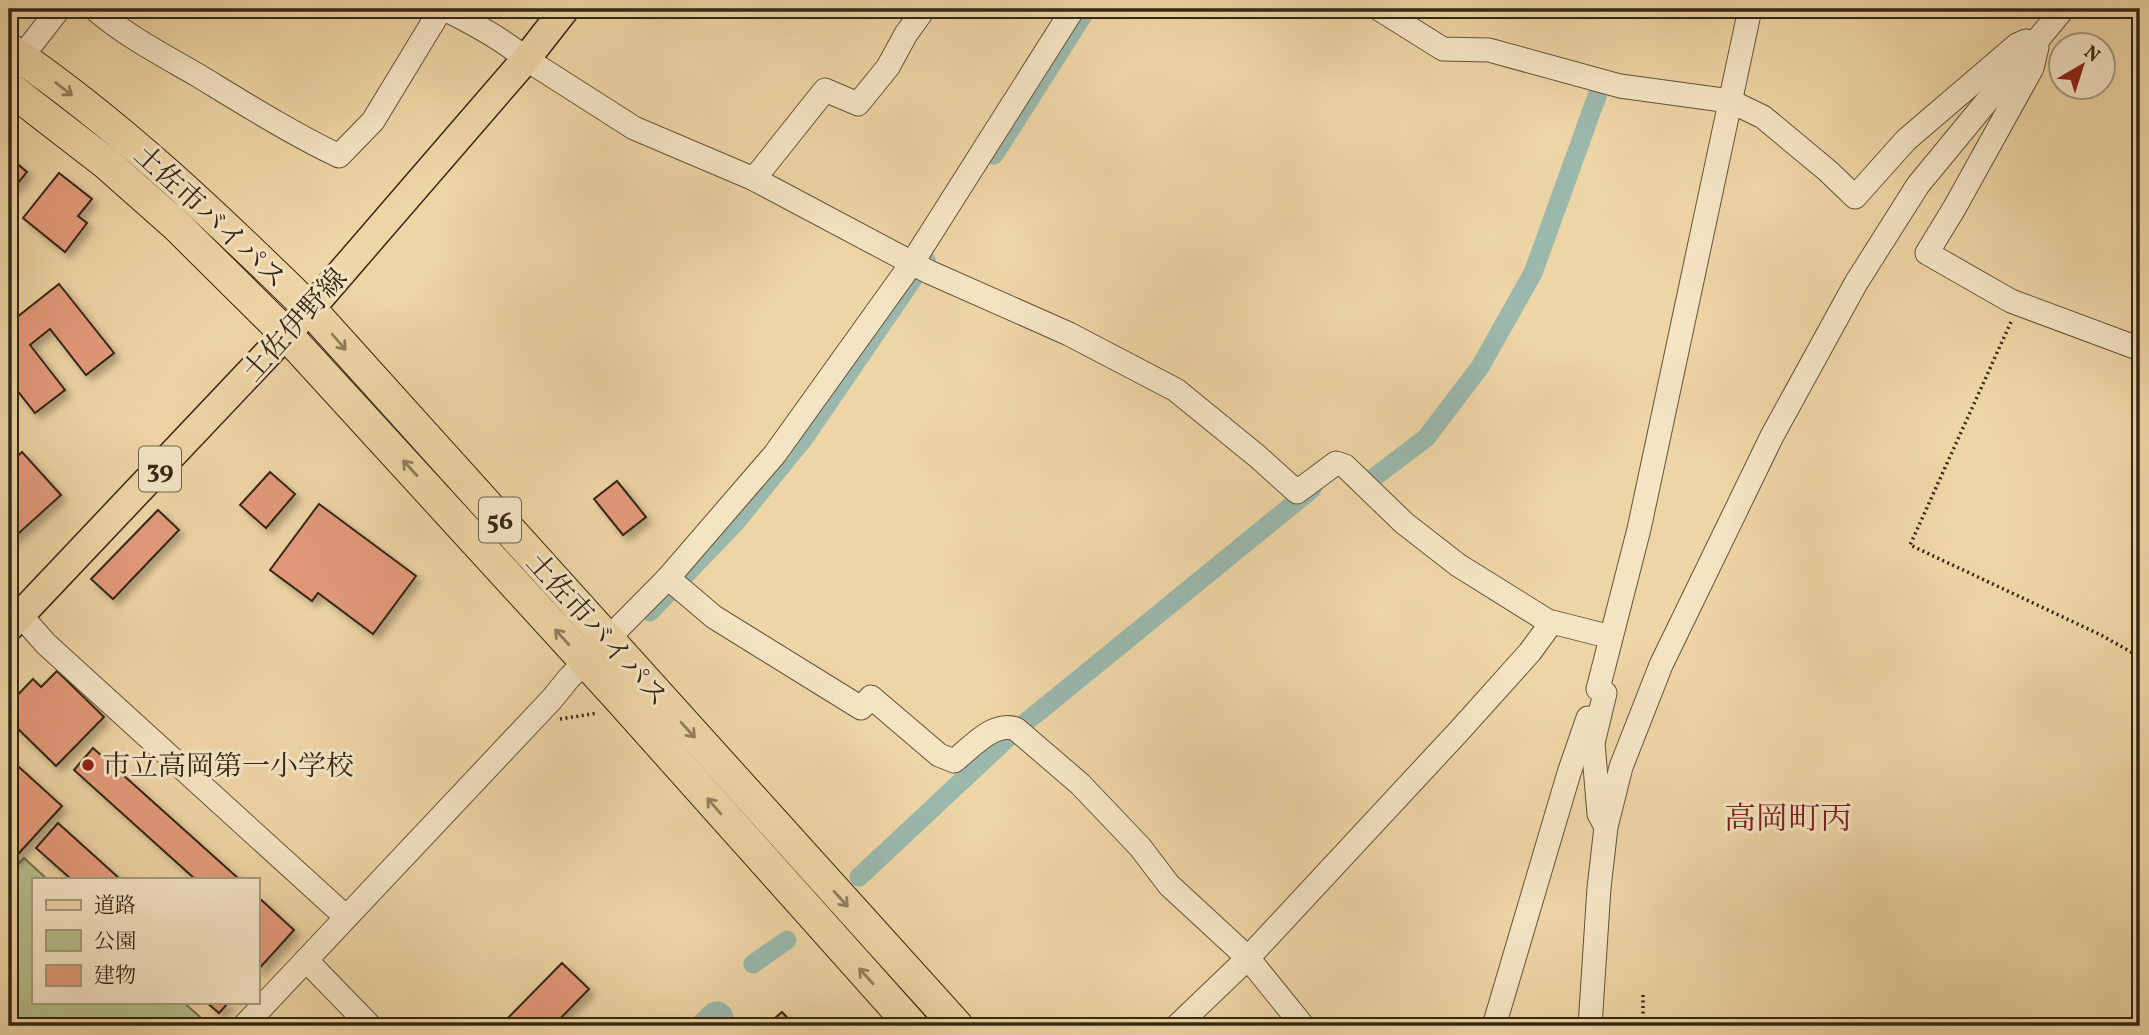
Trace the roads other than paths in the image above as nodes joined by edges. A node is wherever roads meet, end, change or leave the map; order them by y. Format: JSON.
{"nodes":[{"id":1,"x":59,"y":9,"type":"edge"},
{"id":2,"x":94,"y":9,"type":"edge"},
{"id":3,"x":443,"y":9,"type":"edge"},
{"id":4,"x":565,"y":9,"type":"edge"},
{"id":5,"x":924,"y":9,"type":"edge"},
{"id":6,"x":1073,"y":9,"type":"edge"},
{"id":7,"x":1379,"y":9,"type":"edge"},
{"id":8,"x":1750,"y":9,"type":"edge"},
{"id":9,"x":2063,"y":9,"type":"edge"},
{"id":10,"x":2039,"y":37,"type":"junction"},
{"id":11,"x":526,"y":59,"type":"junction"},
{"id":12,"x":13,"y":60,"type":"edge"},
{"id":13,"x":9,"y":88,"type":"edge"},
{"id":14,"x":1730,"y":101,"type":"junction"},
{"id":15,"x":754,"y":179,"type":"junction"},
{"id":16,"x":918,"y":266,"type":"junction"},
{"id":17,"x":310,"y":309,"type":"junction"},
{"id":18,"x":286,"y":334,"type":"junction"},
{"id":19,"x":2140,"y":349,"type":"edge"},
{"id":20,"x":675,"y":584,"type":"junction"},
{"id":21,"x":13,"y":615,"type":"edge"},
{"id":22,"x":1551,"y":623,"type":"junction"},
{"id":23,"x":1611,"y":637,"type":"junction"},
{"id":24,"x":596,"y":651,"type":"junction"},
{"id":25,"x":1598,"y":689,"type":"junction"},
{"id":26,"x":1606,"y":827,"type":"junction"},
{"id":27,"x":346,"y":917,"type":"junction"},
{"id":28,"x":1248,"y":958,"type":"junction"},
{"id":29,"x":306,"y":960,"type":"junction"},
{"id":30,"x":244,"y":1026,"type":"edge"},
{"id":31,"x":370,"y":1026,"type":"edge"},
{"id":32,"x":912,"y":1026,"type":"edge"},
{"id":33,"x":957,"y":1026,"type":"edge"},
{"id":34,"x":1177,"y":1026,"type":"edge"},
{"id":35,"x":1303,"y":1026,"type":"edge"},
{"id":36,"x":1494,"y":1026,"type":"edge"},
{"id":37,"x":1590,"y":1026,"type":"edge"}],
"edges":[{"from":1,"to":12,"type":"street"},
{"from":2,"to":3,"type":"street"},
{"from":3,"to":11,"type":"street"},
{"from":4,"to":11,"type":"main road","name":"土佐伊野線","number":"39"},
{"from":5,"to":15,"type":"street"},
{"from":6,"to":16,"type":"street"},
{"from":7,"to":14,"type":"street"},
{"from":8,"to":14,"type":"street"},
{"from":9,"to":10,"type":"street"},
{"from":10,"to":14,"type":"street"},
{"from":10,"to":19,"type":"street"},
{"from":10,"to":26,"type":"street"},
{"from":11,"to":15,"type":"street"},
{"from":11,"to":17,"type":"main road","name":"土佐伊野線","number":"39"},
{"from":12,"to":17,"type":"highway","name":"土佐市バイパス","number":"56","one_way":true},
{"from":13,"to":18,"type":"highway","name":"土佐市バイパス","number":"56"},
{"from":14,"to":23,"type":"street"},
{"from":15,"to":16,"type":"street"},
{"from":16,"to":20,"type":"street"},
{"from":16,"to":22,"type":"street"},
{"from":17,"to":18,"type":"main road","name":"土佐伊野線","number":"39"},
{"from":17,"to":24,"type":"highway","name":"土佐市バイパス","number":"56","one_way":true},
{"from":18,"to":21,"type":"main road","name":"土佐伊野線","number":"39"},
{"from":24,"to":18,"type":"highway","name":"土佐市バイパス","number":"56","one_way":true},
{"from":20,"to":24,"type":"street"},
{"from":20,"to":28,"type":"street"},
{"from":21,"to":27,"type":"street"},
{"from":22,"to":23,"type":"street"},
{"from":22,"to":28,"type":"street"},
{"from":23,"to":25,"type":"street"},
{"from":24,"to":27,"type":"street"},
{"from":32,"to":24,"type":"highway","name":"土佐市バイパス","number":"56","one_way":true},
{"from":24,"to":33,"type":"highway","name":"土佐市バイパス","number":"56","one_way":true},
{"from":25,"to":26,"type":"street"},
{"from":25,"to":36,"type":"street"},
{"from":26,"to":37,"type":"street"},
{"from":27,"to":29,"type":"street"},
{"from":28,"to":34,"type":"street"},
{"from":28,"to":35,"type":"street"},
{"from":29,"to":30,"type":"street"},
{"from":29,"to":31,"type":"street"}]}
